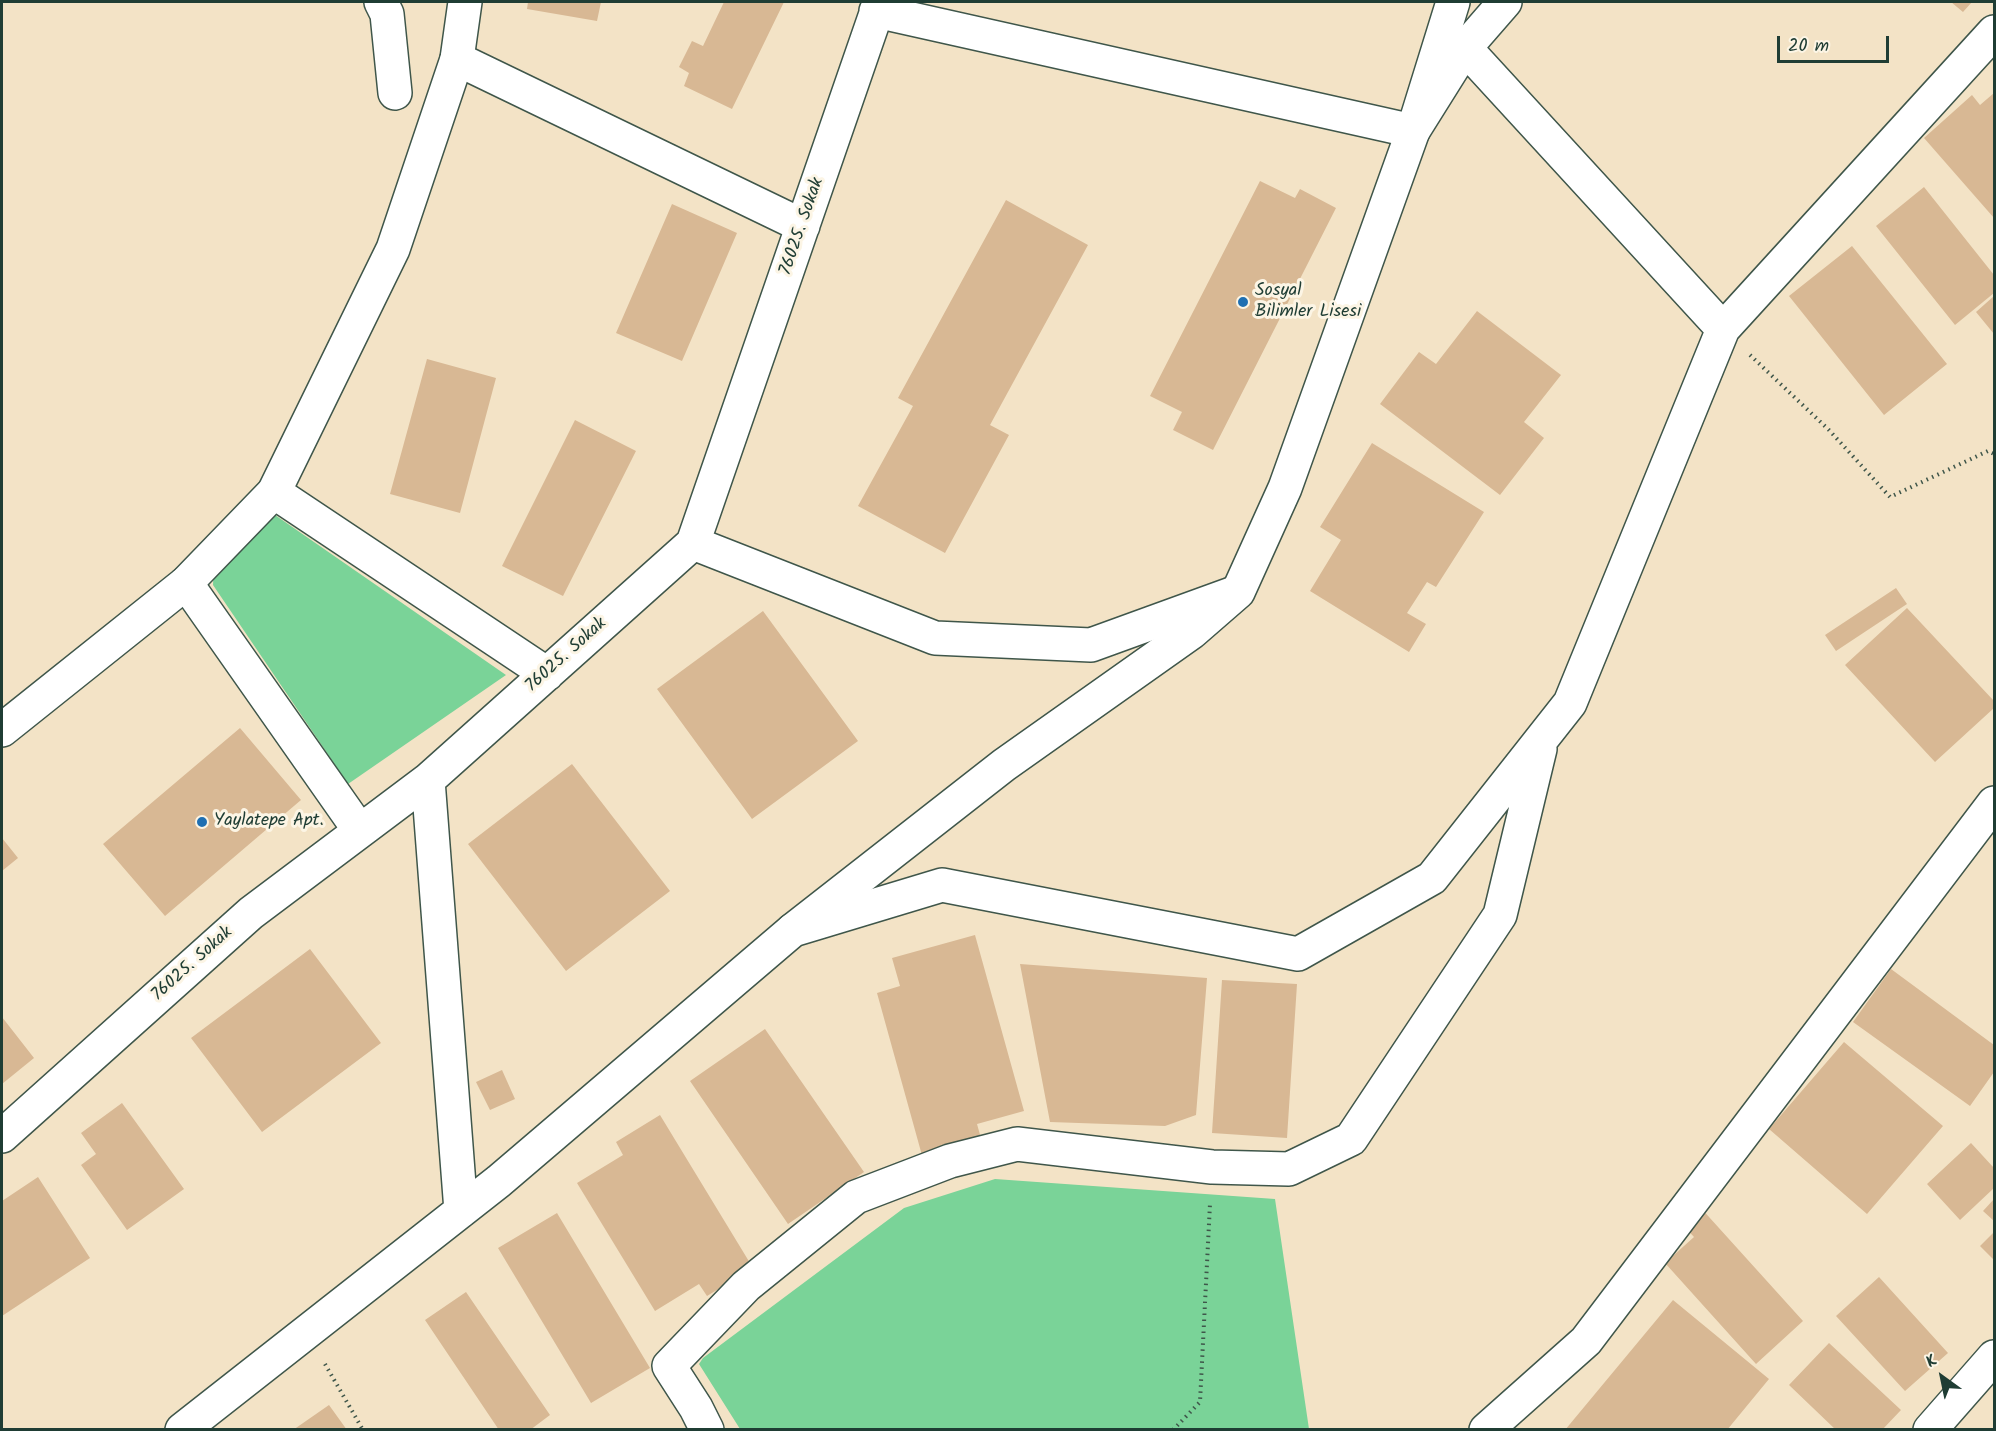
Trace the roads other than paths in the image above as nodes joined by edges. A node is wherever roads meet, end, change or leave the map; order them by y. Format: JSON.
{"nodes":[{"id":1,"x":381,"y":2,"type":"edge"},
{"id":2,"x":465,"y":2,"type":"edge"},
{"id":3,"x":1453,"y":2,"type":"edge"},
{"id":4,"x":1505,"y":2,"type":"edge"},
{"id":5,"x":878,"y":6,"type":"edge"},
{"id":6,"x":1995,"y":32,"type":"edge"},
{"id":7,"x":1465,"y":48,"type":"junction"},
{"id":8,"x":458,"y":59,"type":"junction"},
{"id":9,"x":395,"y":93,"type":"dead end"},
{"id":10,"x":1413,"y":131,"type":"junction"},
{"id":11,"x":803,"y":226,"type":"junction"},
{"id":12,"x":1724,"y":329,"type":"junction"},
{"id":13,"x":274,"y":492,"type":"junction"},
{"id":14,"x":693,"y":543,"type":"junction"},
{"id":15,"x":186,"y":583,"type":"junction"},
{"id":16,"x":1238,"y":592,"type":"junction"},
{"id":17,"x":547,"y":674,"type":"junction"},
{"id":18,"x":2,"y":730,"type":"edge"},
{"id":19,"x":1542,"y":739,"type":"junction"},
{"id":20,"x":428,"y":780,"type":"junction"},
{"id":21,"x":1995,"y":804,"type":"edge"},
{"id":22,"x":360,"y":831,"type":"junction"},
{"id":23,"x":793,"y":930,"type":"junction"},
{"id":24,"x":2,"y":1136,"type":"edge"},
{"id":25,"x":461,"y":1210,"type":"junction"},
{"id":26,"x":1995,"y":1357,"type":"edge"},
{"id":27,"x":182,"y":1430,"type":"edge"},
{"id":28,"x":707,"y":1430,"type":"edge"},
{"id":29,"x":1486,"y":1430,"type":"edge"},
{"id":30,"x":1930,"y":1430,"type":"edge"}],
"edges":[{"from":1,"to":9,"type":"street"},
{"from":2,"to":8,"type":"street"},
{"from":3,"to":10,"type":"street"},
{"from":4,"to":7,"type":"street"},
{"from":5,"to":10,"type":"street"},
{"from":5,"to":11,"type":"street","name":"76025. Sokak"},
{"from":6,"to":12,"type":"street"},
{"from":7,"to":10,"type":"street"},
{"from":7,"to":12,"type":"street"},
{"from":8,"to":11,"type":"street"},
{"from":8,"to":13,"type":"street"},
{"from":10,"to":16,"type":"street"},
{"from":11,"to":14,"type":"street","name":"76025. Sokak"},
{"from":12,"to":19,"type":"street"},
{"from":13,"to":15,"type":"street"},
{"from":13,"to":17,"type":"street"},
{"from":14,"to":16,"type":"street"},
{"from":14,"to":17,"type":"street","name":"76025. Sokak"},
{"from":15,"to":18,"type":"street"},
{"from":15,"to":22,"type":"street"},
{"from":16,"to":23,"type":"street"},
{"from":17,"to":20,"type":"street","name":"76025. Sokak"},
{"from":19,"to":23,"type":"street"},
{"from":19,"to":28,"type":"street"},
{"from":20,"to":22,"type":"street","name":"76025. Sokak"},
{"from":20,"to":25,"type":"street"},
{"from":21,"to":29,"type":"street"},
{"from":22,"to":24,"type":"street","name":"76025. Sokak"},
{"from":23,"to":25,"type":"street"},
{"from":25,"to":27,"type":"street"},
{"from":26,"to":30,"type":"street"}]}
